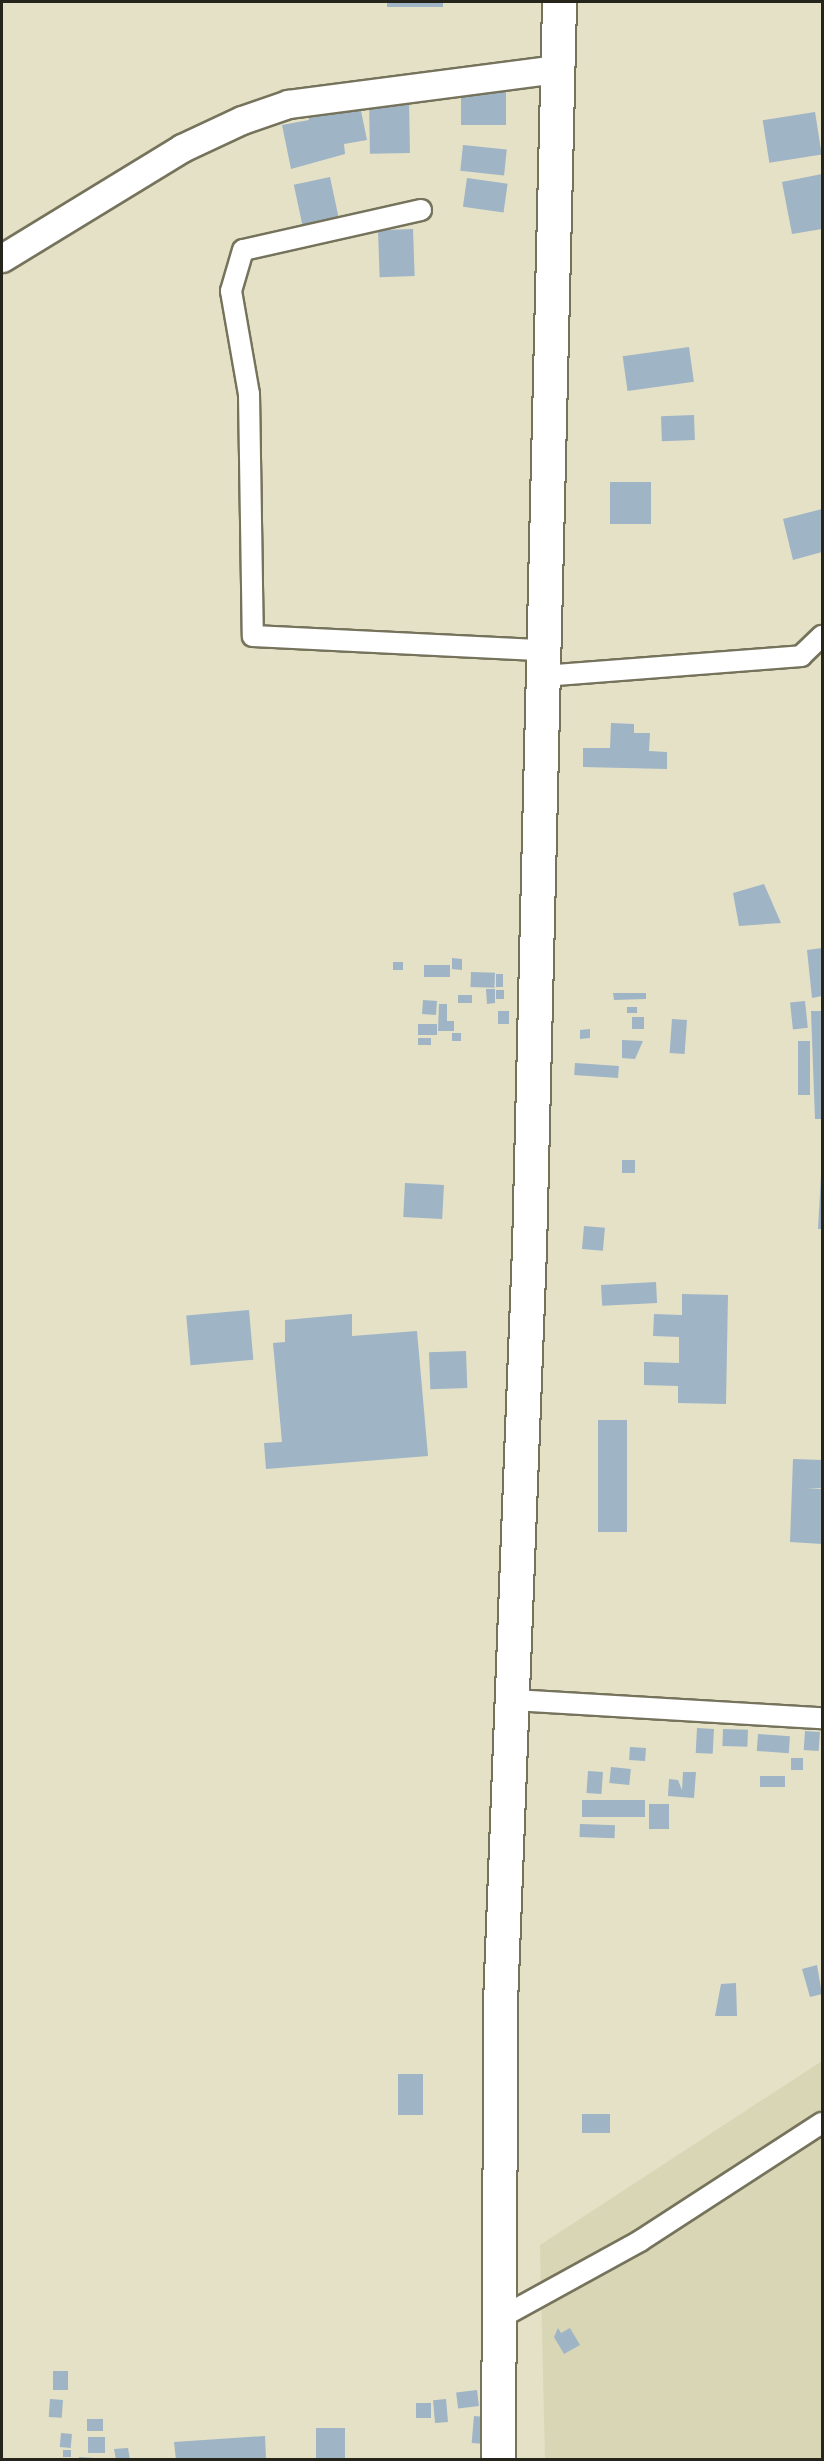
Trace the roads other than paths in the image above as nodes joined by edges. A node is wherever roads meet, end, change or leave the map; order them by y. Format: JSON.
{"nodes":[{"id":1,"x":559,"y":2,"type":"edge"},
{"id":2,"x":556,"y":69,"type":"junction"},
{"id":3,"x":421,"y":210,"type":"dead end"},
{"id":4,"x":2,"y":258,"type":"edge"},
{"id":5,"x":822,"y":636,"type":"edge"},
{"id":6,"x":543,"y":663,"type":"junction"},
{"id":7,"x":515,"y":1700,"type":"junction"},
{"id":8,"x":822,"y":1718,"type":"edge"},
{"id":9,"x":822,"y":2123,"type":"edge"},
{"id":10,"x":502,"y":2318,"type":"junction"},
{"id":11,"x":498,"y":2460,"type":"edge"}],
"edges":[{"from":1,"to":2,"type":"highway"},
{"from":2,"to":4,"type":"street"},
{"from":2,"to":6,"type":"highway"},
{"from":3,"to":6,"type":"street"},
{"from":5,"to":6,"type":"street"},
{"from":6,"to":7,"type":"highway"},
{"from":7,"to":8,"type":"street"},
{"from":7,"to":10,"type":"highway"},
{"from":9,"to":10,"type":"street"},
{"from":10,"to":11,"type":"highway"}]}
